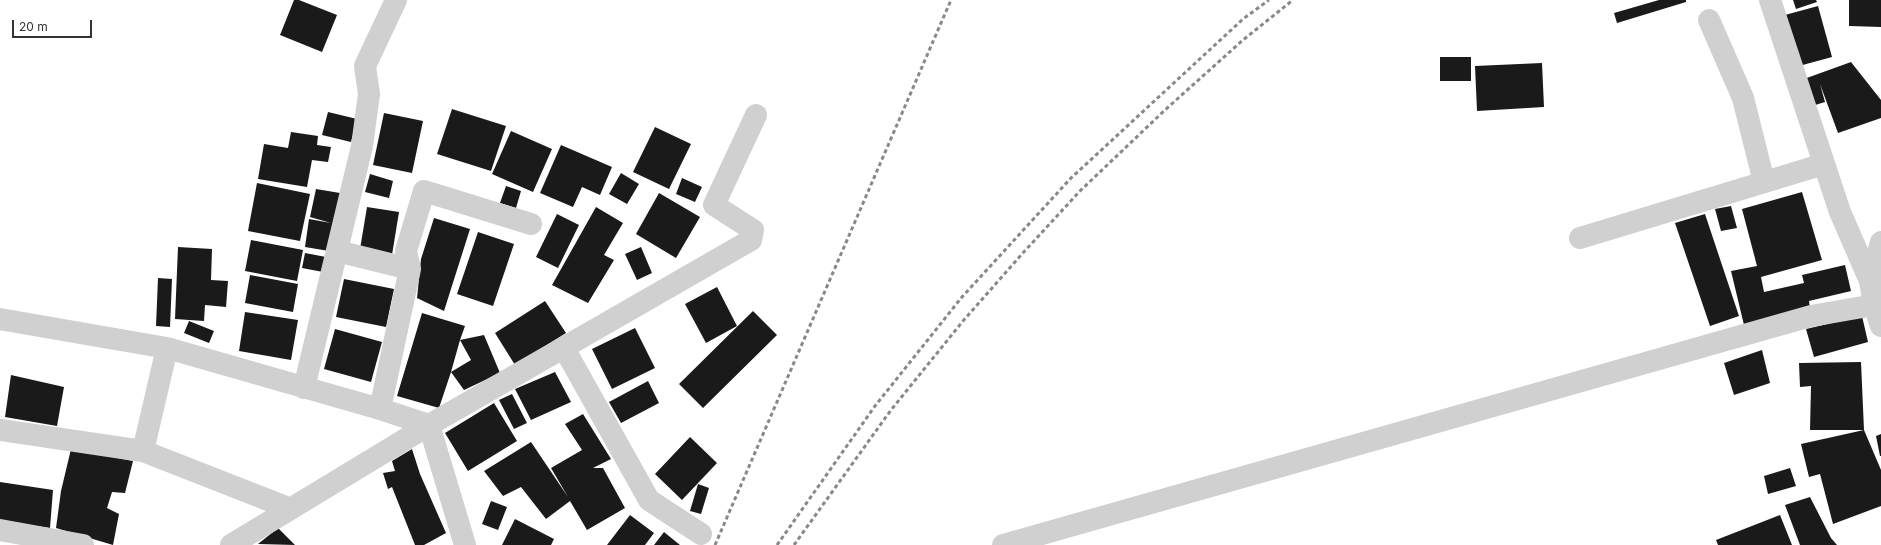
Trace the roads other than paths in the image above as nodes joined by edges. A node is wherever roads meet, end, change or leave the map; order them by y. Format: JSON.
{"nodes":[{"id":1,"x":396,"y":0,"type":"edge"},
{"id":2,"x":1770,"y":0,"type":"edge"},
{"id":3,"x":1709,"y":20,"type":"dead end"},
{"id":4,"x":756,"y":115,"type":"dead end"},
{"id":5,"x":1824,"y":164,"type":"junction"},
{"id":6,"x":1764,"y":182,"type":"junction"},
{"id":7,"x":531,"y":224,"type":"dead end"},
{"id":8,"x":1580,"y":238,"type":"dead end"},
{"id":9,"x":1881,"y":242,"type":"edge"},
{"id":10,"x":337,"y":251,"type":"junction"},
{"id":11,"x":410,"y":269,"type":"junction"},
{"id":12,"x":1870,"y":281,"type":"junction"},
{"id":13,"x":1874,"y":305,"type":"junction"},
{"id":14,"x":0,"y":319,"type":"edge"},
{"id":15,"x":1881,"y":326,"type":"edge"},
{"id":16,"x":167,"y":348,"type":"junction"},
{"id":17,"x":564,"y":348,"type":"junction"},
{"id":18,"x":304,"y":388,"type":"junction"},
{"id":19,"x":380,"y":409,"type":"junction"},
{"id":20,"x":429,"y":425,"type":"junction"},
{"id":21,"x":0,"y":430,"type":"edge"},
{"id":22,"x":143,"y":452,"type":"junction"},
{"id":23,"x":291,"y":509,"type":"junction"},
{"id":24,"x":0,"y":530,"type":"edge"},
{"id":25,"x":701,"y":534,"type":"dead end"},
{"id":26,"x":83,"y":545,"type":"edge"},
{"id":27,"x":231,"y":545,"type":"edge"},
{"id":28,"x":465,"y":545,"type":"edge"},
{"id":29,"x":1004,"y":545,"type":"edge"}],
"edges":[{"from":1,"to":10,"type":"street"},
{"from":2,"to":5,"type":"street"},
{"from":3,"to":6,"type":"street"},
{"from":4,"to":17,"type":"street"},
{"from":5,"to":6,"type":"street"},
{"from":5,"to":12,"type":"street"},
{"from":6,"to":8,"type":"street"},
{"from":7,"to":11,"type":"street"},
{"from":9,"to":12,"type":"street"},
{"from":10,"to":11,"type":"street"},
{"from":10,"to":18,"type":"street"},
{"from":11,"to":19,"type":"street"},
{"from":12,"to":13,"type":"street"},
{"from":13,"to":15,"type":"street"},
{"from":13,"to":29,"type":"street"},
{"from":14,"to":16,"type":"street"},
{"from":16,"to":18,"type":"street"},
{"from":16,"to":22,"type":"street"},
{"from":17,"to":20,"type":"street"},
{"from":17,"to":25,"type":"street"},
{"from":18,"to":19,"type":"street"},
{"from":19,"to":20,"type":"street"},
{"from":20,"to":23,"type":"street"},
{"from":20,"to":28,"type":"street"},
{"from":21,"to":22,"type":"street"},
{"from":22,"to":23,"type":"street"},
{"from":23,"to":27,"type":"street"},
{"from":24,"to":26,"type":"street"}]}
